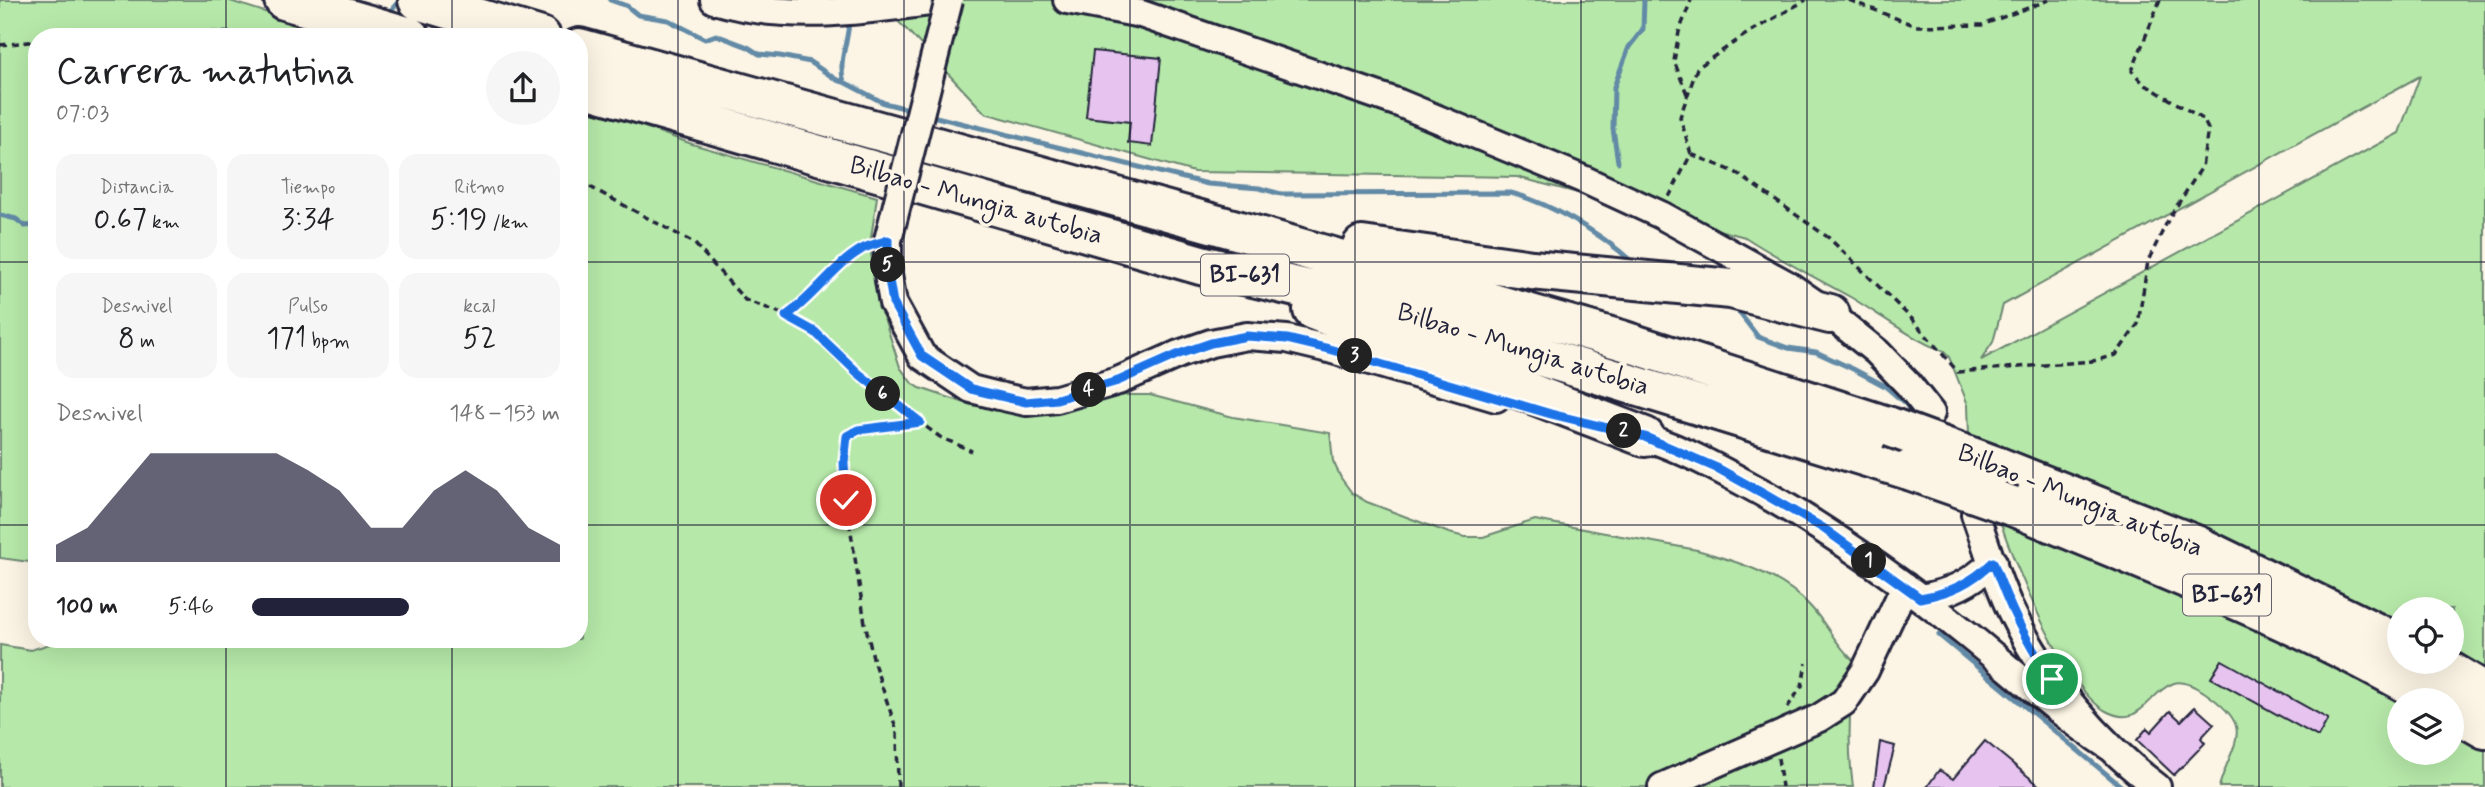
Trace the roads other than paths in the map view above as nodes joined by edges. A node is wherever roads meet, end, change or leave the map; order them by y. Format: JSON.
{"nodes":[{"id":1,"x":284,"y":0,"type":"edge"},
{"id":2,"x":418,"y":0,"type":"edge"},
{"id":3,"x":714,"y":0,"type":"edge"},
{"id":4,"x":948,"y":0,"type":"edge"},
{"id":5,"x":1067,"y":0,"type":"edge"},
{"id":6,"x":380,"y":28,"type":"edge"},
{"id":7,"x":511,"y":28,"type":"edge"},
{"id":8,"x":588,"y":50,"type":"edge"},
{"id":9,"x":588,"y":89,"type":"edge"},
{"id":10,"x":1283,"y":243,"type":"junction"},
{"id":11,"x":1201,"y":265,"type":"junction"},
{"id":12,"x":1830,"y":314,"type":"junction"},
{"id":13,"x":1931,"y":413,"type":"dead end"},
{"id":14,"x":1645,"y":437,"type":"junction"},
{"id":15,"x":1975,"y":514,"type":"dead end"},
{"id":16,"x":1993,"y":562,"type":"junction"},
{"id":17,"x":1913,"y":592,"type":"junction"},
{"id":18,"x":2387,"y":638,"type":"edge"},
{"id":19,"x":2454,"y":674,"type":"edge"},
{"id":20,"x":2416,"y":688,"type":"edge"},
{"id":21,"x":2485,"y":692,"type":"edge"},
{"id":22,"x":2464,"y":716,"type":"edge"},
{"id":23,"x":2485,"y":729,"type":"edge"},
{"id":24,"x":2110,"y":747,"type":"junction"},
{"id":25,"x":1662,"y":787,"type":"edge"},
{"id":26,"x":2157,"y":787,"type":"edge"}],
"edges":[{"from":1,"to":6,"type":"highway"},
{"from":2,"to":7,"type":"highway"},
{"from":3,"to":4,"type":"street"},
{"from":4,"to":14,"type":"street","bridge":true},
{"from":5,"to":12,"type":"street"},
{"from":8,"to":10,"type":"highway","name":"Bilbao - Mungia autobia","number":"BI-631"},
{"from":9,"to":11,"type":"highway","name":"Bilbao - Mungia autobia","number":"BI-631"},
{"from":10,"to":12,"type":"highway"},
{"from":10,"to":18,"type":"highway","name":"Bilbao - Mungia autobia","number":"BI-631","bridge":true},
{"from":11,"to":14,"type":"highway"},
{"from":11,"to":20,"type":"highway","name":"Bilbao - Mungia autobia","number":"BI-631","bridge":true},
{"from":12,"to":13,"type":"street"},
{"from":14,"to":17,"type":"street"},
{"from":15,"to":16,"type":"street"},
{"from":16,"to":17,"type":"street"},
{"from":16,"to":24,"type":"street"},
{"from":17,"to":24,"type":"street"},
{"from":17,"to":25,"type":"street"},
{"from":19,"to":21,"type":"highway"},
{"from":22,"to":23,"type":"highway"},
{"from":24,"to":26,"type":"street"}]}
